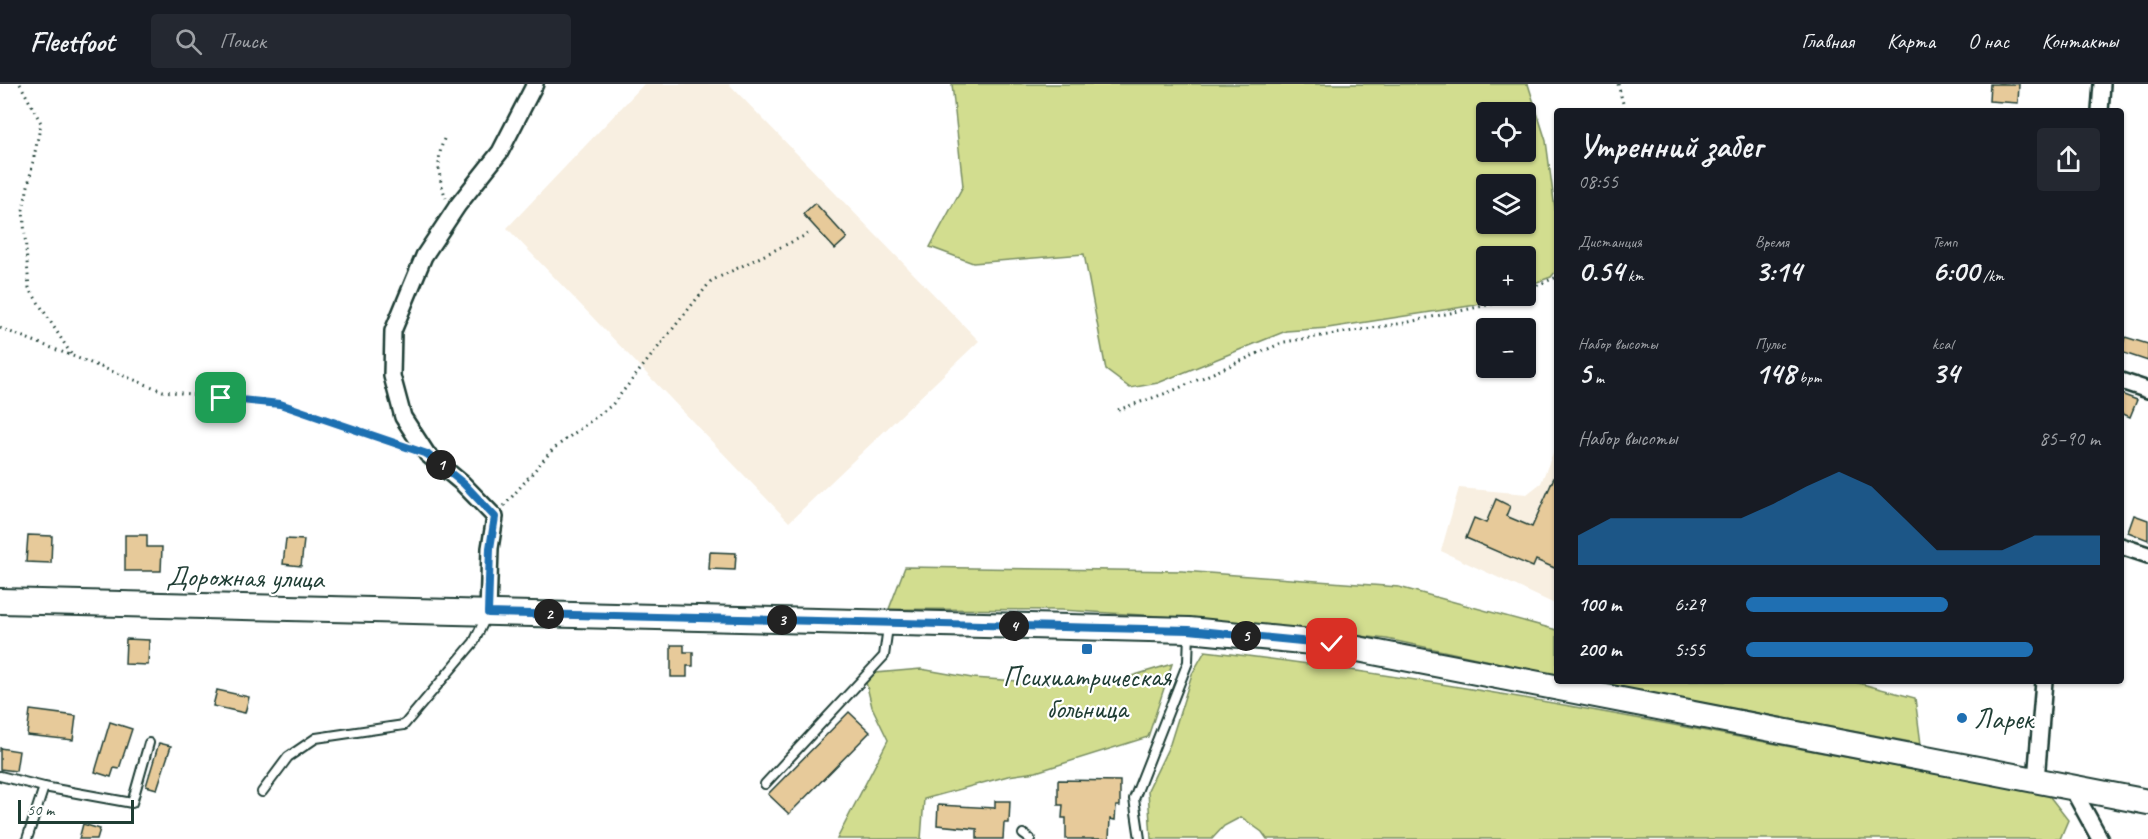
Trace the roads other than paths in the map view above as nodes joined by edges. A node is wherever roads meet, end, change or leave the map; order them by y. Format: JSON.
{"nodes":[{"id":1,"x":535,"y":84,"type":"edge"},
{"id":2,"x":2102,"y":84,"type":"edge"},
{"id":3,"x":2100,"y":108,"type":"edge"},
{"id":4,"x":2124,"y":382,"type":"edge"},
{"id":5,"x":2148,"y":390,"type":"edge"},
{"id":6,"x":2124,"y":547,"type":"edge"},
{"id":7,"x":2148,"y":555,"type":"edge"},
{"id":8,"x":0,"y":601,"type":"edge"},
{"id":9,"x":488,"y":613,"type":"junction"},
{"id":10,"x":889,"y":623,"type":"junction"},
{"id":11,"x":1189,"y":630,"type":"junction"},
{"id":12,"x":2044,"y":684,"type":"edge"},
{"id":13,"x":149,"y":743,"type":"dead end"},
{"id":14,"x":0,"y":776,"type":"edge"},
{"id":15,"x":2036,"y":780,"type":"junction"},
{"id":16,"x":765,"y":784,"type":"dead end"},
{"id":17,"x":44,"y":787,"type":"junction"},
{"id":18,"x":2072,"y":788,"type":"junction"},
{"id":19,"x":262,"y":792,"type":"dead end"},
{"id":20,"x":2148,"y":802,"type":"edge"},
{"id":21,"x":27,"y":839,"type":"edge"},
{"id":22,"x":1140,"y":839,"type":"edge"},
{"id":23,"x":2100,"y":839,"type":"edge"}],
"edges":[{"from":1,"to":9,"type":"street"},
{"from":2,"to":3,"type":"street"},
{"from":4,"to":5,"type":"street"},
{"from":6,"to":7,"type":"street"},
{"from":8,"to":9,"type":"main road","name":"Дорожная улица"},
{"from":9,"to":10,"type":"main road","name":"Дорожная улица"},
{"from":9,"to":19,"type":"lane"},
{"from":10,"to":11,"type":"main road","name":"Дорожная улица"},
{"from":10,"to":16,"type":"lane"},
{"from":11,"to":15,"type":"main road","name":"Дорожная улица"},
{"from":11,"to":22,"type":"lane"},
{"from":12,"to":15,"type":"street"},
{"from":13,"to":17,"type":"lane"},
{"from":14,"to":17,"type":"lane"},
{"from":15,"to":18,"type":"main road","name":"Дорожная улица"},
{"from":17,"to":21,"type":"lane"},
{"from":18,"to":20,"type":"main road","name":"Дорожная улица"},
{"from":18,"to":23,"type":"street"}]}
